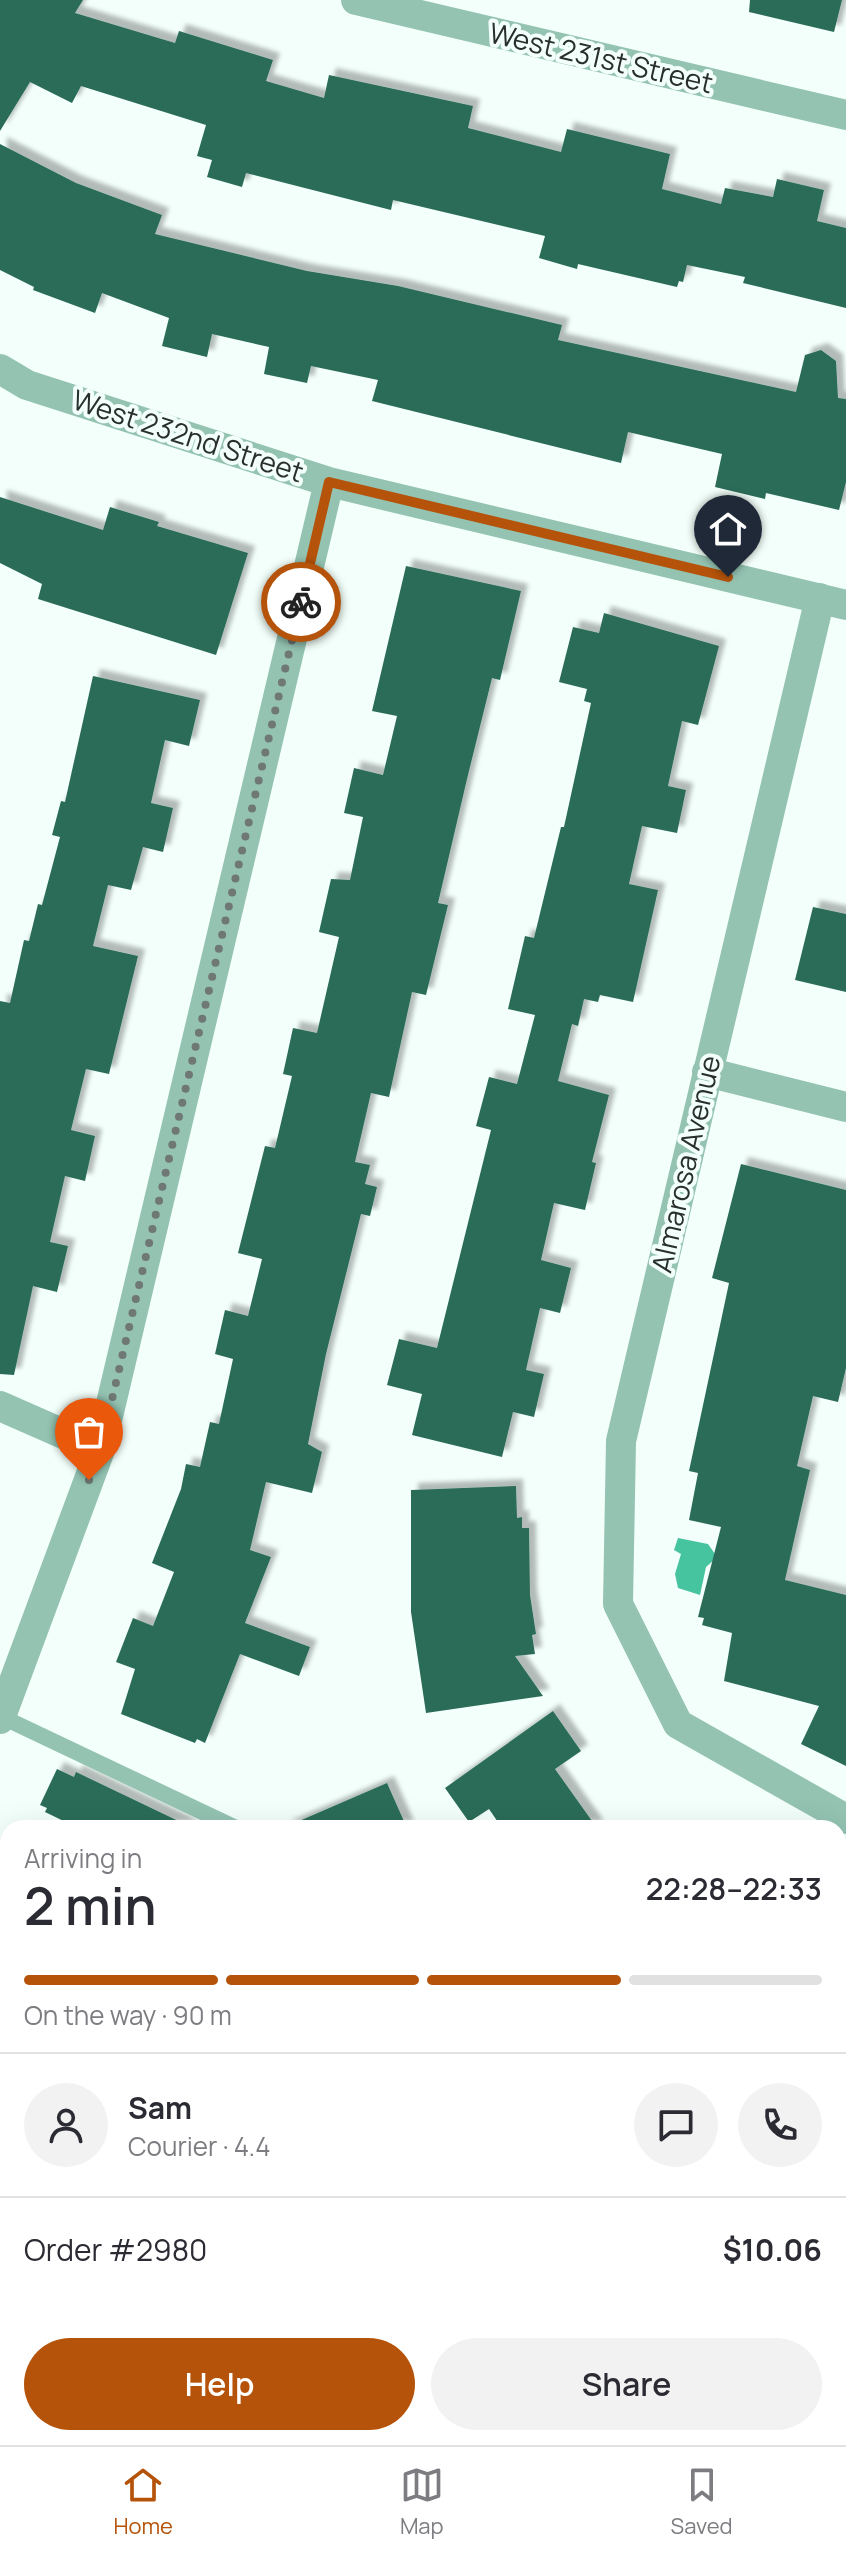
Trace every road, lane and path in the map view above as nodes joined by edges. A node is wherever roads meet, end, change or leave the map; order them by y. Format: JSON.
{"nodes":[{"id":1,"x":356,"y":0,"type":"edge"},
{"id":2,"x":846,"y":115,"type":"edge"},
{"id":3,"x":0,"y":369,"type":"edge"},
{"id":4,"x":329,"y":482,"type":"junction"},
{"id":5,"x":833,"y":602,"type":"edge"},
{"id":6,"x":707,"y":1072,"type":"junction"},
{"id":7,"x":846,"y":1107,"type":"edge"},
{"id":8,"x":0,"y":1406,"type":"edge"},
{"id":9,"x":100,"y":1450,"type":"junction"},
{"id":10,"x":0,"y":1717,"type":"edge"},
{"id":11,"x":846,"y":1819,"type":"edge"},
{"id":12,"x":219,"y":1820,"type":"edge"}],
"edges":[{"from":1,"to":2,"type":"street","name":"West 231st Street"},
{"from":3,"to":4,"type":"street","name":"West 232nd Street"},
{"from":4,"to":5,"type":"street","name":"West 232nd Street"},
{"from":4,"to":9,"type":"street"},
{"from":5,"to":6,"type":"street","name":"Almarosa Avenue"},
{"from":6,"to":7,"type":"street"},
{"from":6,"to":11,"type":"street","name":"Almarosa Avenue"},
{"from":8,"to":9,"type":"street"},
{"from":9,"to":10,"type":"street"},
{"from":10,"to":12,"type":"lane"}]}
